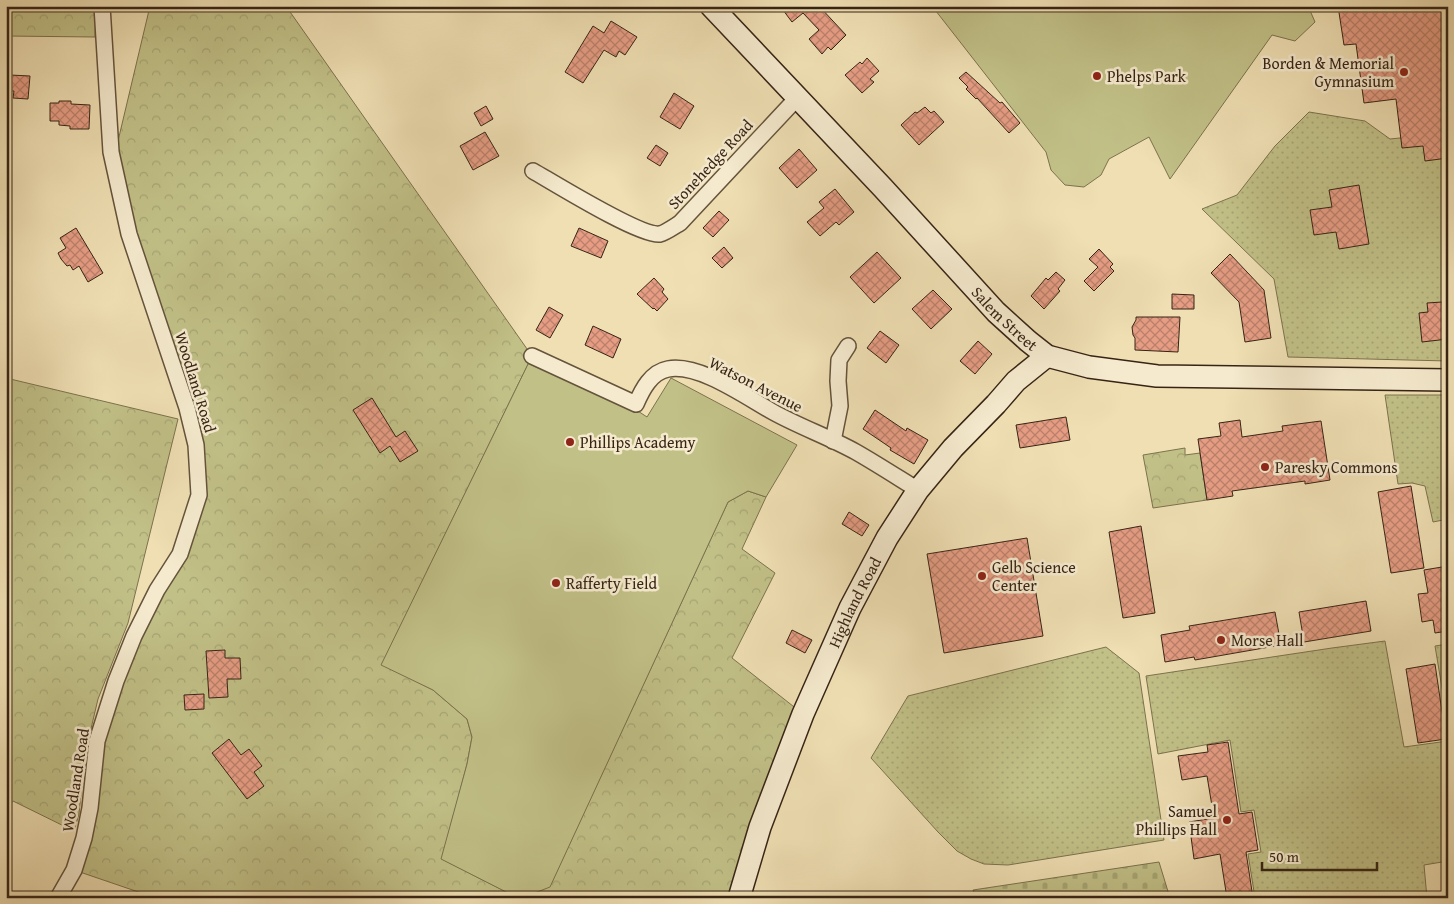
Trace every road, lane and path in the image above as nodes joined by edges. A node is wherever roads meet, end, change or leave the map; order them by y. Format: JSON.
{"nodes":[{"id":1,"x":102,"y":6,"type":"edge"},
{"id":2,"x":711,"y":6,"type":"edge"},
{"id":3,"x":798,"y":97,"type":"junction"},
{"id":4,"x":532,"y":171,"type":"dead end"},
{"id":5,"x":848,"y":346,"type":"dead end"},
{"id":6,"x":532,"y":356,"type":"dead end"},
{"id":7,"x":1047,"y":356,"type":"junction"},
{"id":8,"x":1448,"y":380,"type":"edge"},
{"id":9,"x":833,"y":441,"type":"junction"},
{"id":10,"x":918,"y":490,"type":"junction"},
{"id":11,"x":58,"y":898,"type":"edge"},
{"id":12,"x":739,"y":898,"type":"edge"}],
"edges":[{"from":1,"to":11,"type":"street","name":"Woodland Road"},
{"from":2,"to":3,"type":"street","name":"Salem Street"},
{"from":3,"to":4,"type":"street","name":"Stonehedge Road"},
{"from":3,"to":7,"type":"street","name":"Salem Street"},
{"from":5,"to":9,"type":"street"},
{"from":6,"to":9,"type":"street","name":"Watson Avenue"},
{"from":7,"to":8,"type":"street","name":"Salem Street"},
{"from":7,"to":10,"type":"street","name":"Highland Road"},
{"from":9,"to":10,"type":"street","name":"Watson Avenue"},
{"from":10,"to":12,"type":"street","name":"Highland Road"}]}
